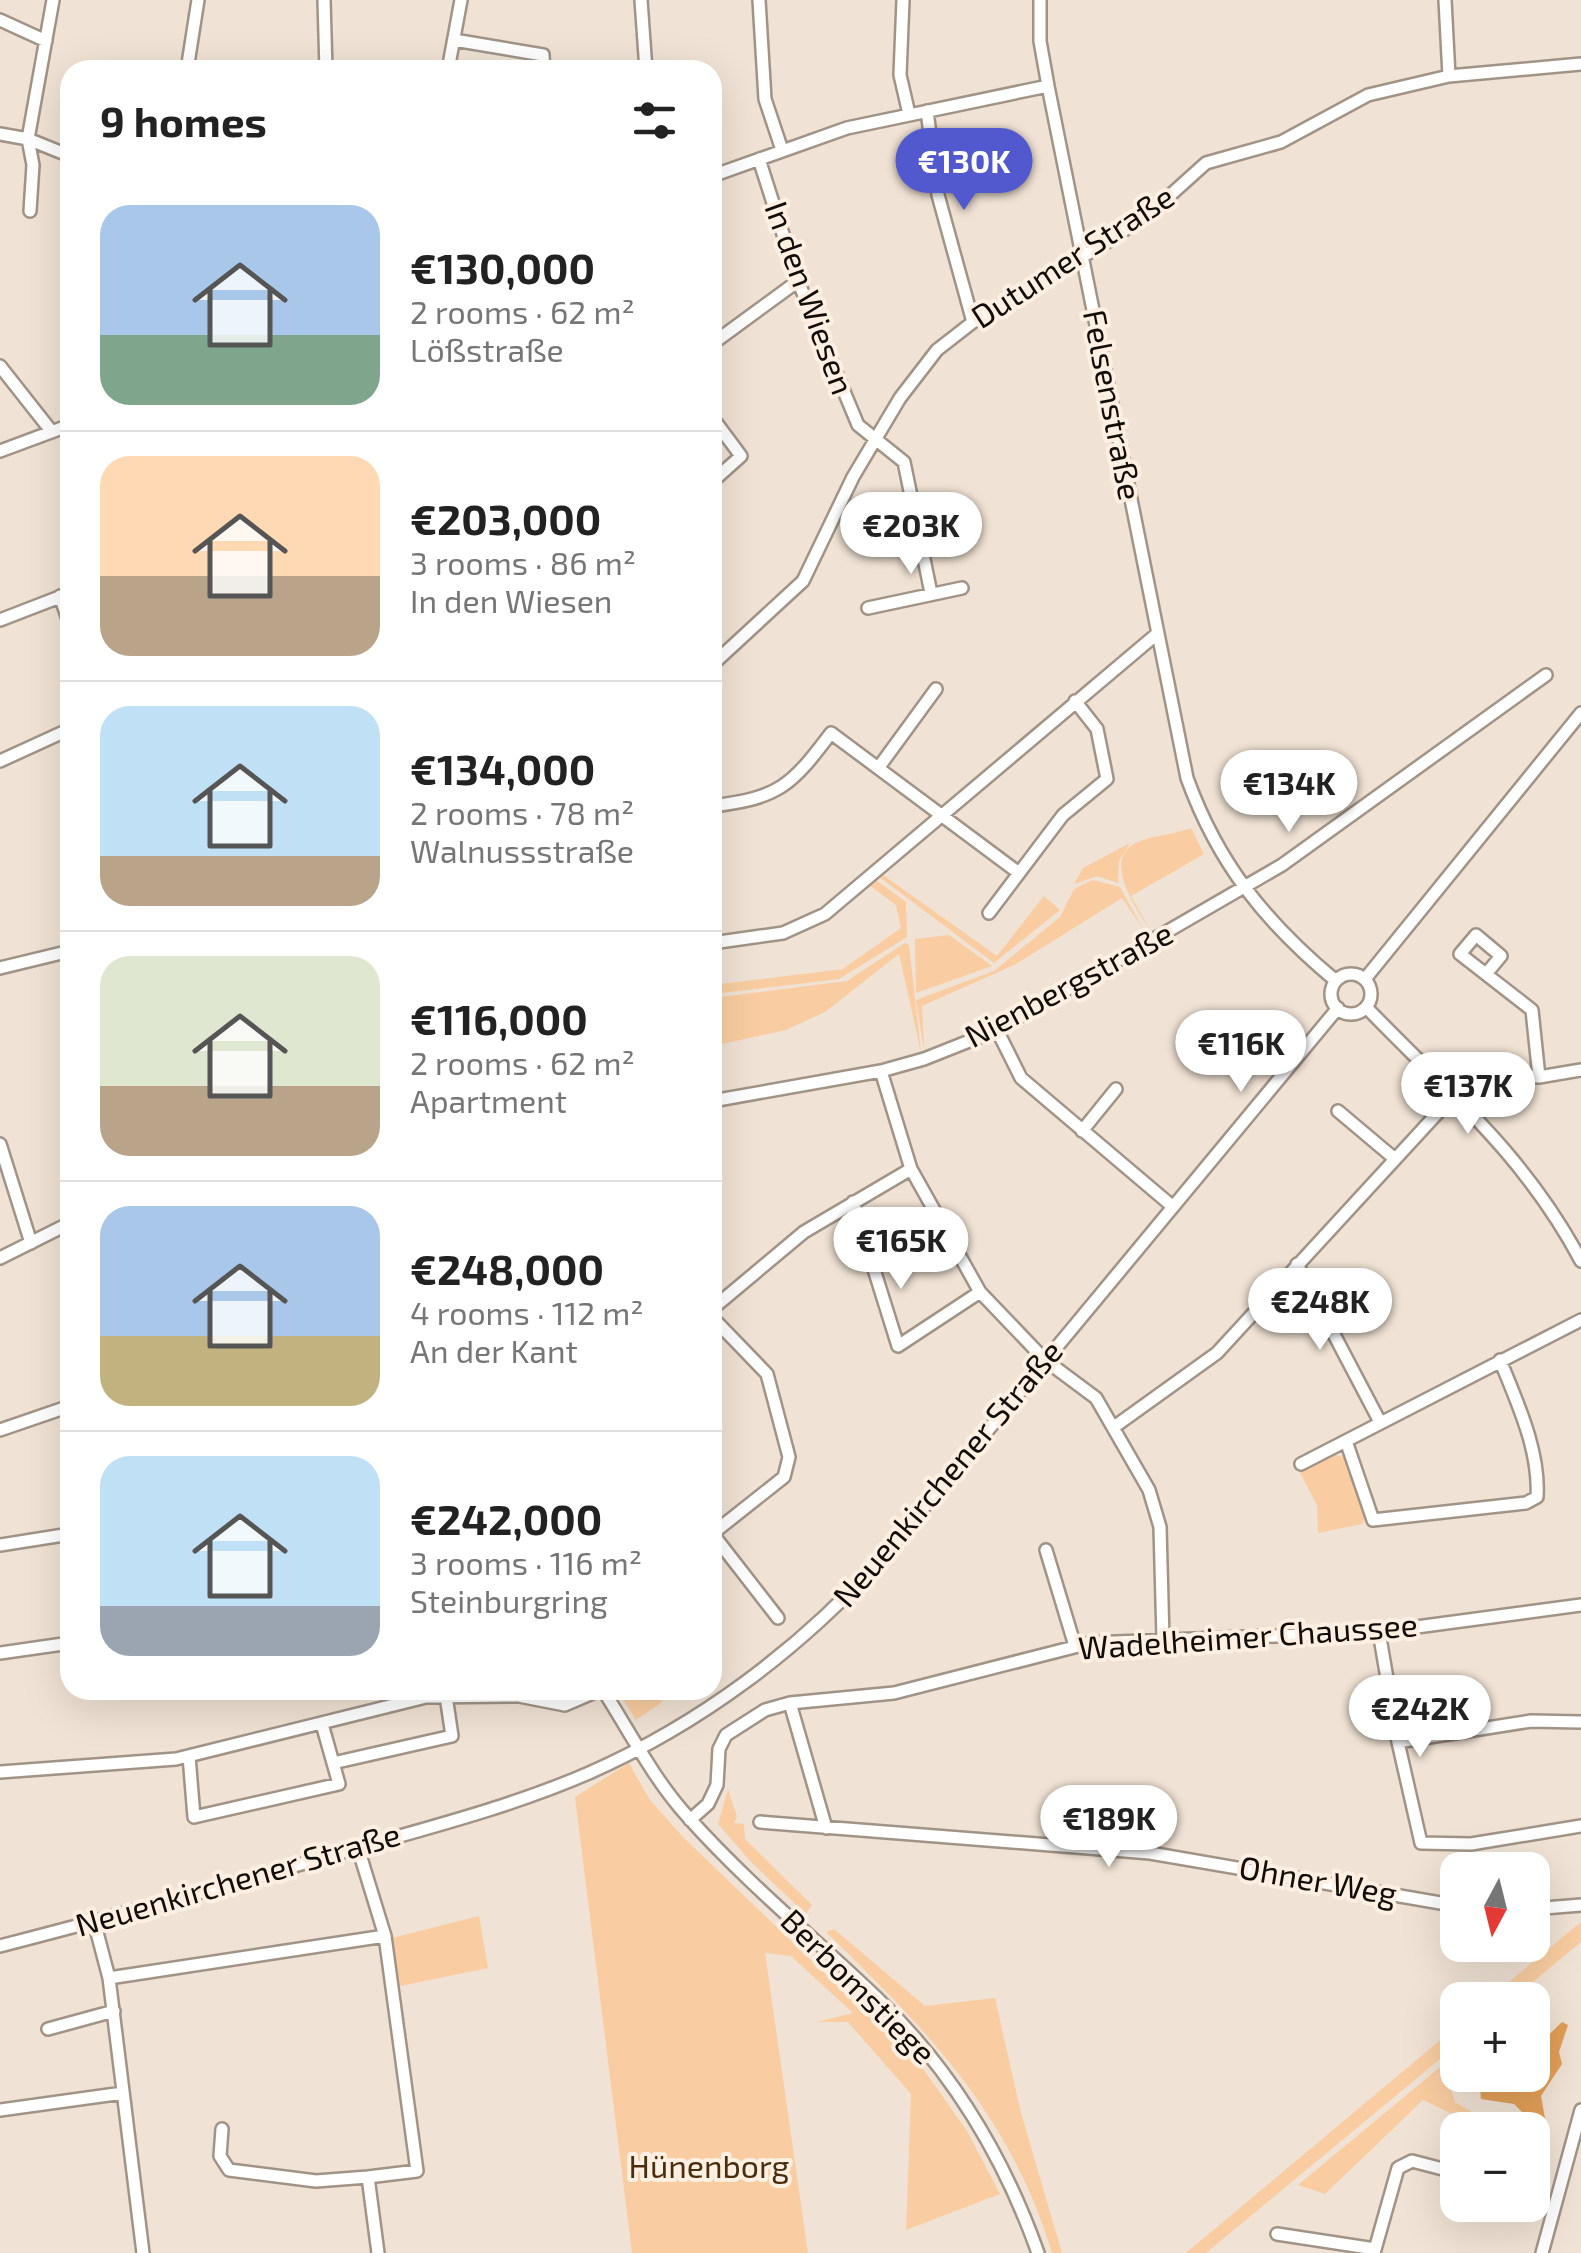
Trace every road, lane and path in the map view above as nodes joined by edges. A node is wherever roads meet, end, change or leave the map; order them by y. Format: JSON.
{"nodes":[{"id":1,"x":53,"y":0,"type":"edge"},
{"id":2,"x":198,"y":0,"type":"edge"},
{"id":3,"x":324,"y":0,"type":"edge"},
{"id":4,"x":461,"y":0,"type":"edge"},
{"id":5,"x":641,"y":0,"type":"edge"},
{"id":6,"x":759,"y":0,"type":"edge"},
{"id":7,"x":902,"y":0,"type":"edge"},
{"id":8,"x":1040,"y":0,"type":"edge"},
{"id":9,"x":1445,"y":0,"type":"edge"},
{"id":10,"x":0,"y":20,"type":"edge"},
{"id":11,"x":454,"y":40,"type":"junction"},
{"id":12,"x":46,"y":41,"type":"junction"},
{"id":13,"x":189,"y":60,"type":"edge"},
{"id":14,"x":326,"y":60,"type":"edge"},
{"id":15,"x":450,"y":60,"type":"edge"},
{"id":16,"x":543,"y":60,"type":"edge"},
{"id":17,"x":645,"y":60,"type":"edge"},
{"id":18,"x":1581,"y":64,"type":"edge"},
{"id":19,"x":1448,"y":76,"type":"junction"},
{"id":20,"x":1048,"y":86,"type":"junction"},
{"id":21,"x":927,"y":111,"type":"junction"},
{"id":22,"x":909,"y":114,"type":"junction"},
{"id":23,"x":0,"y":134,"type":"edge"},
{"id":24,"x":28,"y":139,"type":"junction"},
{"id":25,"x":782,"y":150,"type":"junction"},
{"id":26,"x":60,"y":152,"type":"edge"},
{"id":27,"x":759,"y":158,"type":"junction"},
{"id":28,"x":722,"y":172,"type":"edge"},
{"id":29,"x":30,"y":211,"type":"dead end"},
{"id":30,"x":1082,"y":256,"type":"junction"},
{"id":31,"x":798,"y":281,"type":"junction"},
{"id":32,"x":973,"y":322,"type":"junction"},
{"id":33,"x":722,"y":337,"type":"edge"},
{"id":34,"x":0,"y":366,"type":"edge"},
{"id":35,"x":60,"y":429,"type":"edge"},
{"id":36,"x":722,"y":430,"type":"edge"},
{"id":37,"x":52,"y":432,"type":"junction"},
{"id":38,"x":874,"y":440,"type":"junction"},
{"id":39,"x":0,"y":451,"type":"edge"},
{"id":40,"x":722,"y":473,"type":"edge"},
{"id":41,"x":962,"y":588,"type":"dead end"},
{"id":42,"x":930,"y":593,"type":"junction"},
{"id":43,"x":60,"y":596,"type":"edge"},
{"id":44,"x":868,"y":608,"type":"dead end"},
{"id":45,"x":0,"y":620,"type":"edge"},
{"id":46,"x":1158,"y":634,"type":"junction"},
{"id":47,"x":722,"y":655,"type":"edge"},
{"id":48,"x":1546,"y":675,"type":"dead end"},
{"id":49,"x":936,"y":690,"type":"dead end"},
{"id":50,"x":1075,"y":701,"type":"junction"},
{"id":51,"x":1581,"y":713,"type":"edge"},
{"id":52,"x":60,"y":734,"type":"edge"},
{"id":53,"x":0,"y":761,"type":"edge"},
{"id":54,"x":880,"y":768,"type":"junction"},
{"id":55,"x":722,"y":804,"type":"edge"},
{"id":56,"x":942,"y":812,"type":"junction"},
{"id":57,"x":1019,"y":873,"type":"junction"},
{"id":58,"x":1243,"y":890,"type":"junction"},
{"id":59,"x":990,"y":913,"type":"dead end"},
{"id":60,"x":722,"y":941,"type":"edge"},
{"id":61,"x":60,"y":953,"type":"edge"},
{"id":62,"x":0,"y":968,"type":"edge"},
{"id":63,"x":1486,"y":974,"type":"dead end"},
{"id":64,"x":1365,"y":979,"type":"junction"},
{"id":65,"x":1336,"y":981,"type":"junction"},
{"id":66,"x":1366,"y":1007,"type":"junction"},
{"id":67,"x":1338,"y":1008,"type":"junction"},
{"id":68,"x":997,"y":1030,"type":"junction"},
{"id":69,"x":1581,"y":1070,"type":"edge"},
{"id":70,"x":881,"y":1071,"type":"junction"},
{"id":71,"x":1540,"y":1077,"type":"junction"},
{"id":72,"x":1116,"y":1089,"type":"dead end"},
{"id":73,"x":1456,"y":1093,"type":"junction"},
{"id":74,"x":722,"y":1099,"type":"edge"},
{"id":75,"x":1338,"y":1110,"type":"dead end"},
{"id":76,"x":1082,"y":1131,"type":"junction"},
{"id":77,"x":0,"y":1144,"type":"edge"},
{"id":78,"x":1396,"y":1159,"type":"junction"},
{"id":79,"x":911,"y":1168,"type":"junction"},
{"id":80,"x":854,"y":1202,"type":"junction"},
{"id":81,"x":1172,"y":1206,"type":"junction"},
{"id":82,"x":60,"y":1229,"type":"edge"},
{"id":83,"x":31,"y":1244,"type":"junction"},
{"id":84,"x":0,"y":1258,"type":"edge"},
{"id":85,"x":1581,"y":1261,"type":"edge"},
{"id":86,"x":1297,"y":1264,"type":"junction"},
{"id":87,"x":980,"y":1292,"type":"junction"},
{"id":88,"x":722,"y":1301,"type":"edge"},
{"id":89,"x":1581,"y":1320,"type":"edge"},
{"id":90,"x":722,"y":1327,"type":"edge"},
{"id":91,"x":1045,"y":1360,"type":"junction"},
{"id":92,"x":1500,"y":1360,"type":"junction"},
{"id":93,"x":60,"y":1409,"type":"edge"},
{"id":94,"x":1380,"y":1422,"type":"junction"},
{"id":95,"x":1114,"y":1427,"type":"junction"},
{"id":96,"x":0,"y":1430,"type":"edge"},
{"id":97,"x":1346,"y":1441,"type":"junction"},
{"id":98,"x":1301,"y":1464,"type":"dead end"},
{"id":99,"x":722,"y":1527,"type":"edge"},
{"id":100,"x":60,"y":1536,"type":"edge"},
{"id":101,"x":0,"y":1545,"type":"edge"},
{"id":102,"x":722,"y":1546,"type":"edge"},
{"id":103,"x":1046,"y":1550,"type":"dead end"},
{"id":104,"x":1581,"y":1605,"type":"edge"},
{"id":105,"x":778,"y":1618,"type":"dead end"},
{"id":106,"x":1379,"y":1632,"type":"junction"},
{"id":107,"x":1163,"y":1639,"type":"junction"},
{"id":108,"x":60,"y":1645,"type":"edge"},
{"id":109,"x":1074,"y":1646,"type":"junction"},
{"id":110,"x":0,"y":1654,"type":"edge"},
{"id":111,"x":722,"y":1697,"type":"edge"},
{"id":112,"x":414,"y":1700,"type":"edge"},
{"id":113,"x":447,"y":1700,"type":"edge"},
{"id":114,"x":542,"y":1700,"type":"edge"},
{"id":115,"x":575,"y":1700,"type":"edge"},
{"id":116,"x":608,"y":1700,"type":"edge"},
{"id":117,"x":717,"y":1700,"type":"edge"},
{"id":118,"x":790,"y":1703,"type":"junction"},
{"id":119,"x":1581,"y":1722,"type":"edge"},
{"id":120,"x":322,"y":1724,"type":"junction"},
{"id":121,"x":1398,"y":1742,"type":"junction"},
{"id":122,"x":639,"y":1748,"type":"junction"},
{"id":123,"x":189,"y":1756,"type":"junction"},
{"id":124,"x":334,"y":1764,"type":"junction"},
{"id":125,"x":0,"y":1772,"type":"edge"},
{"id":126,"x":690,"y":1820,"type":"junction"},
{"id":127,"x":760,"y":1822,"type":"dead end"},
{"id":128,"x":1581,"y":1826,"type":"edge"},
{"id":129,"x":826,"y":1828,"type":"junction"},
{"id":130,"x":358,"y":1848,"type":"junction"},
{"id":131,"x":1440,"y":1903,"type":"edge"},
{"id":132,"x":1581,"y":1906,"type":"edge"},
{"id":133,"x":1550,"y":1908,"type":"edge"},
{"id":134,"x":94,"y":1922,"type":"junction"},
{"id":135,"x":385,"y":1936,"type":"junction"},
{"id":136,"x":0,"y":1946,"type":"edge"},
{"id":137,"x":109,"y":1978,"type":"junction"},
{"id":138,"x":114,"y":2011,"type":"junction"},
{"id":139,"x":48,"y":2028,"type":"dead end"},
{"id":140,"x":124,"y":2093,"type":"junction"},
{"id":141,"x":0,"y":2110,"type":"edge"},
{"id":142,"x":1581,"y":2110,"type":"edge"},
{"id":143,"x":222,"y":2130,"type":"dead end"},
{"id":144,"x":1578,"y":2133,"type":"edge"},
{"id":145,"x":1440,"y":2169,"type":"edge"},
{"id":146,"x":368,"y":2177,"type":"junction"},
{"id":147,"x":1276,"y":2234,"type":"dead end"},
{"id":148,"x":1375,"y":2251,"type":"edge"},
{"id":149,"x":143,"y":2253,"type":"edge"},
{"id":150,"x":378,"y":2253,"type":"edge"},
{"id":151,"x":1038,"y":2253,"type":"edge"},
{"id":152,"x":1542,"y":2253,"type":"edge"}],
"edges":[{"from":1,"to":12,"type":"street"},
{"from":2,"to":13,"type":"street"},
{"from":3,"to":14,"type":"street"},
{"from":4,"to":11,"type":"street"},
{"from":5,"to":17,"type":"street"},
{"from":6,"to":25,"type":"street"},
{"from":7,"to":22,"type":"street"},
{"from":8,"to":20,"type":"street","name":"Felsenstraße"},
{"from":9,"to":19,"type":"street"},
{"from":10,"to":12,"type":"street"},
{"from":11,"to":15,"type":"street"},
{"from":11,"to":16,"type":"street"},
{"from":12,"to":24,"type":"street"},
{"from":18,"to":19,"type":"street","name":"Dutumer Straße"},
{"from":19,"to":30,"type":"street","name":"Dutumer Straße"},
{"from":20,"to":21,"type":"street"},
{"from":20,"to":30,"type":"street","name":"Felsenstraße"},
{"from":21,"to":22,"type":"street"},
{"from":21,"to":32,"type":"street"},
{"from":22,"to":25,"type":"street"},
{"from":23,"to":24,"type":"street"},
{"from":24,"to":26,"type":"street"},
{"from":24,"to":29,"type":"street"},
{"from":25,"to":27,"type":"street"},
{"from":27,"to":28,"type":"street"},
{"from":27,"to":31,"type":"street","name":"In den Wiesen"},
{"from":30,"to":32,"type":"street","name":"Dutumer Straße"},
{"from":30,"to":46,"type":"street","name":"Felsenstraße"},
{"from":31,"to":33,"type":"street"},
{"from":31,"to":38,"type":"street","name":"In den Wiesen"},
{"from":32,"to":38,"type":"street","name":"Dutumer Straße"},
{"from":34,"to":37,"type":"street"},
{"from":35,"to":37,"type":"street"},
{"from":36,"to":40,"type":"street"},
{"from":37,"to":39,"type":"street"},
{"from":38,"to":42,"type":"street","name":"In den Wiesen"},
{"from":38,"to":47,"type":"street","name":"Dutumer Straße"},
{"from":41,"to":42,"type":"street"},
{"from":42,"to":44,"type":"street"},
{"from":43,"to":45,"type":"street"},
{"from":46,"to":50,"type":"street"},
{"from":46,"to":58,"type":"street","name":"Felsenstraße"},
{"from":48,"to":58,"type":"street","name":"Nienbergstraße"},
{"from":49,"to":54,"type":"street"},
{"from":50,"to":56,"type":"street"},
{"from":50,"to":57,"type":"street"},
{"from":51,"to":64,"type":"street"},
{"from":52,"to":53,"type":"street"},
{"from":54,"to":55,"type":"street"},
{"from":54,"to":56,"type":"street"},
{"from":56,"to":57,"type":"street"},
{"from":56,"to":60,"type":"street"},
{"from":57,"to":59,"type":"street"},
{"from":58,"to":65,"type":"street","name":"Felsenstraße"},
{"from":58,"to":68,"type":"street","name":"Nienbergstraße"},
{"from":61,"to":62,"type":"street"},
{"from":63,"to":71,"type":"street"},
{"from":64,"to":65,"type":"street"},
{"from":64,"to":66,"type":"street"},
{"from":65,"to":67,"type":"street"},
{"from":66,"to":67,"type":"street"},
{"from":66,"to":73,"type":"street"},
{"from":67,"to":81,"type":"street","name":"Neuenkirchener Straße"},
{"from":68,"to":70,"type":"street","name":"Nienbergstraße"},
{"from":68,"to":76,"type":"street"},
{"from":69,"to":71,"type":"street"},
{"from":70,"to":74,"type":"street","name":"Nienbergstraße"},
{"from":70,"to":79,"type":"street"},
{"from":71,"to":73,"type":"street"},
{"from":72,"to":76,"type":"street"},
{"from":73,"to":78,"type":"street"},
{"from":73,"to":85,"type":"street"},
{"from":75,"to":78,"type":"street"},
{"from":76,"to":81,"type":"street"},
{"from":77,"to":83,"type":"street"},
{"from":78,"to":86,"type":"street"},
{"from":79,"to":80,"type":"street"},
{"from":79,"to":87,"type":"street"},
{"from":80,"to":87,"type":"street"},
{"from":80,"to":88,"type":"street"},
{"from":81,"to":91,"type":"street","name":"Neuenkirchener Straße"},
{"from":82,"to":83,"type":"street"},
{"from":83,"to":84,"type":"street"},
{"from":86,"to":94,"type":"street"},
{"from":86,"to":95,"type":"street"},
{"from":87,"to":91,"type":"street"},
{"from":89,"to":92,"type":"street"},
{"from":90,"to":99,"type":"street"},
{"from":91,"to":95,"type":"street"},
{"from":91,"to":111,"type":"street","name":"Neuenkirchener Straße"},
{"from":92,"to":94,"type":"street"},
{"from":92,"to":97,"type":"street"},
{"from":93,"to":96,"type":"street"},
{"from":94,"to":97,"type":"street"},
{"from":95,"to":107,"type":"street"},
{"from":97,"to":98,"type":"street"},
{"from":100,"to":101,"type":"street"},
{"from":102,"to":105,"type":"street"},
{"from":103,"to":109,"type":"street"},
{"from":104,"to":106,"type":"street","name":"Wadelheimer Chaussee"},
{"from":106,"to":107,"type":"street","name":"Wadelheimer Chaussee"},
{"from":106,"to":121,"type":"street"},
{"from":107,"to":109,"type":"street","name":"Wadelheimer Chaussee"},
{"from":108,"to":110,"type":"street"},
{"from":109,"to":118,"type":"street","name":"Wadelheimer Chaussee"},
{"from":112,"to":120,"type":"street"},
{"from":113,"to":124,"type":"street"},
{"from":114,"to":115,"type":"street"},
{"from":116,"to":122,"type":"street","name":"Berbomstiege"},
{"from":117,"to":122,"type":"street","name":"Neuenkirchener Straße"},
{"from":118,"to":126,"type":"street","name":"Wadelheimer Chaussee"},
{"from":118,"to":129,"type":"street"},
{"from":119,"to":121,"type":"street"},
{"from":120,"to":123,"type":"street"},
{"from":120,"to":124,"type":"street"},
{"from":121,"to":128,"type":"street"},
{"from":122,"to":126,"type":"street","name":"Berbomstiege"},
{"from":122,"to":130,"type":"street","name":"Neuenkirchener Straße"},
{"from":123,"to":124,"type":"street"},
{"from":123,"to":125,"type":"street"},
{"from":126,"to":151,"type":"street","name":"Berbomstiege"},
{"from":127,"to":129,"type":"street","name":"Ohner Weg"},
{"from":129,"to":131,"type":"street","name":"Ohner Weg"},
{"from":130,"to":134,"type":"street","name":"Neuenkirchener Straße"},
{"from":130,"to":135,"type":"street"},
{"from":132,"to":133,"type":"street"},
{"from":134,"to":136,"type":"street","name":"Neuenkirchener Straße"},
{"from":134,"to":137,"type":"street"},
{"from":135,"to":137,"type":"street"},
{"from":135,"to":146,"type":"street"},
{"from":137,"to":138,"type":"street"},
{"from":138,"to":139,"type":"street"},
{"from":138,"to":140,"type":"street"},
{"from":140,"to":141,"type":"street"},
{"from":140,"to":149,"type":"street"},
{"from":142,"to":144,"type":"street"},
{"from":143,"to":146,"type":"street"},
{"from":144,"to":152,"type":"street"},
{"from":145,"to":148,"type":"street"},
{"from":146,"to":150,"type":"street"},
{"from":147,"to":148,"type":"street"}]}
